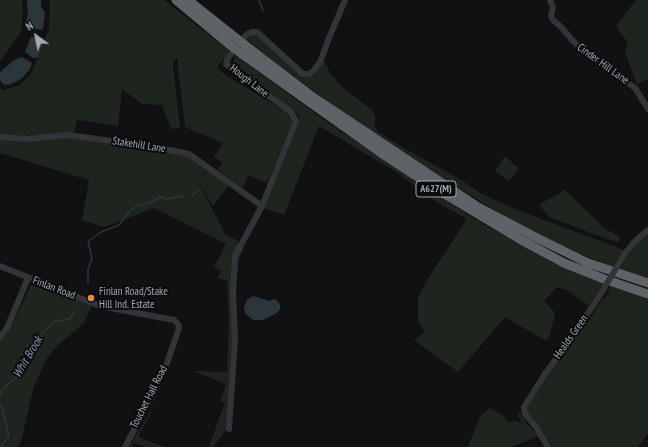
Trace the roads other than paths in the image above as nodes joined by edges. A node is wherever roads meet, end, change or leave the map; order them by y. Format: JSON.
{"nodes":[{"id":1,"x":172,"y":0,"type":"edge"},
{"id":2,"x":176,"y":0,"type":"edge"},
{"id":3,"x":189,"y":0,"type":"edge"},
{"id":4,"x":345,"y":0,"type":"edge"},
{"id":5,"x":550,"y":0,"type":"edge"},
{"id":6,"x":208,"y":28,"type":"junction"},
{"id":7,"x":233,"y":42,"type":"junction"},
{"id":8,"x":244,"y":50,"type":"junction"},
{"id":9,"x":648,"y":109,"type":"edge"},
{"id":10,"x":0,"y":137,"type":"edge"},
{"id":11,"x":262,"y":206,"type":"junction"},
{"id":12,"x":648,"y":230,"type":"edge"},
{"id":13,"x":0,"y":266,"type":"edge"},
{"id":14,"x":28,"y":278,"type":"junction"},
{"id":15,"x":648,"y":282,"type":"edge"},
{"id":16,"x":648,"y":294,"type":"edge"},
{"id":17,"x":178,"y":324,"type":"joint"},
{"id":18,"x":0,"y":337,"type":"edge"},
{"id":19,"x":229,"y":429,"type":"dead end"},
{"id":20,"x":125,"y":447,"type":"edge"},
{"id":21,"x":548,"y":447,"type":"edge"}],
"edges":[{"from":1,"to":6,"type":"highway","number":"A627(M)"},
{"from":2,"to":6,"type":"highway","number":"A627(M)"},
{"from":3,"to":7,"type":"highway","number":"A627(M)"},
{"from":4,"to":11,"type":"street","name":"Hough Lane"},
{"from":5,"to":9,"type":"street","name":"Cinder Hill Lane"},
{"from":6,"to":7,"type":"highway","number":"A627(M)"},
{"from":7,"to":8,"type":"highway","number":"A627(M)","bridge":true},
{"from":8,"to":15,"type":"highway","number":"A627(M)"},
{"from":8,"to":16,"type":"highway","number":"A627(M)"},
{"from":10,"to":11,"type":"street","name":"Stakehill Lane"},
{"from":11,"to":19,"type":"street"},
{"from":12,"to":21,"type":"street","name":"Healds Green","bridge":true},
{"from":13,"to":14,"type":"street","name":"Finlan Road"},
{"from":14,"to":17,"type":"street","name":"Finlan Road"},
{"from":14,"to":18,"type":"street"},
{"from":17,"to":20,"type":"street","name":"Touchet Hall Road"}]}
